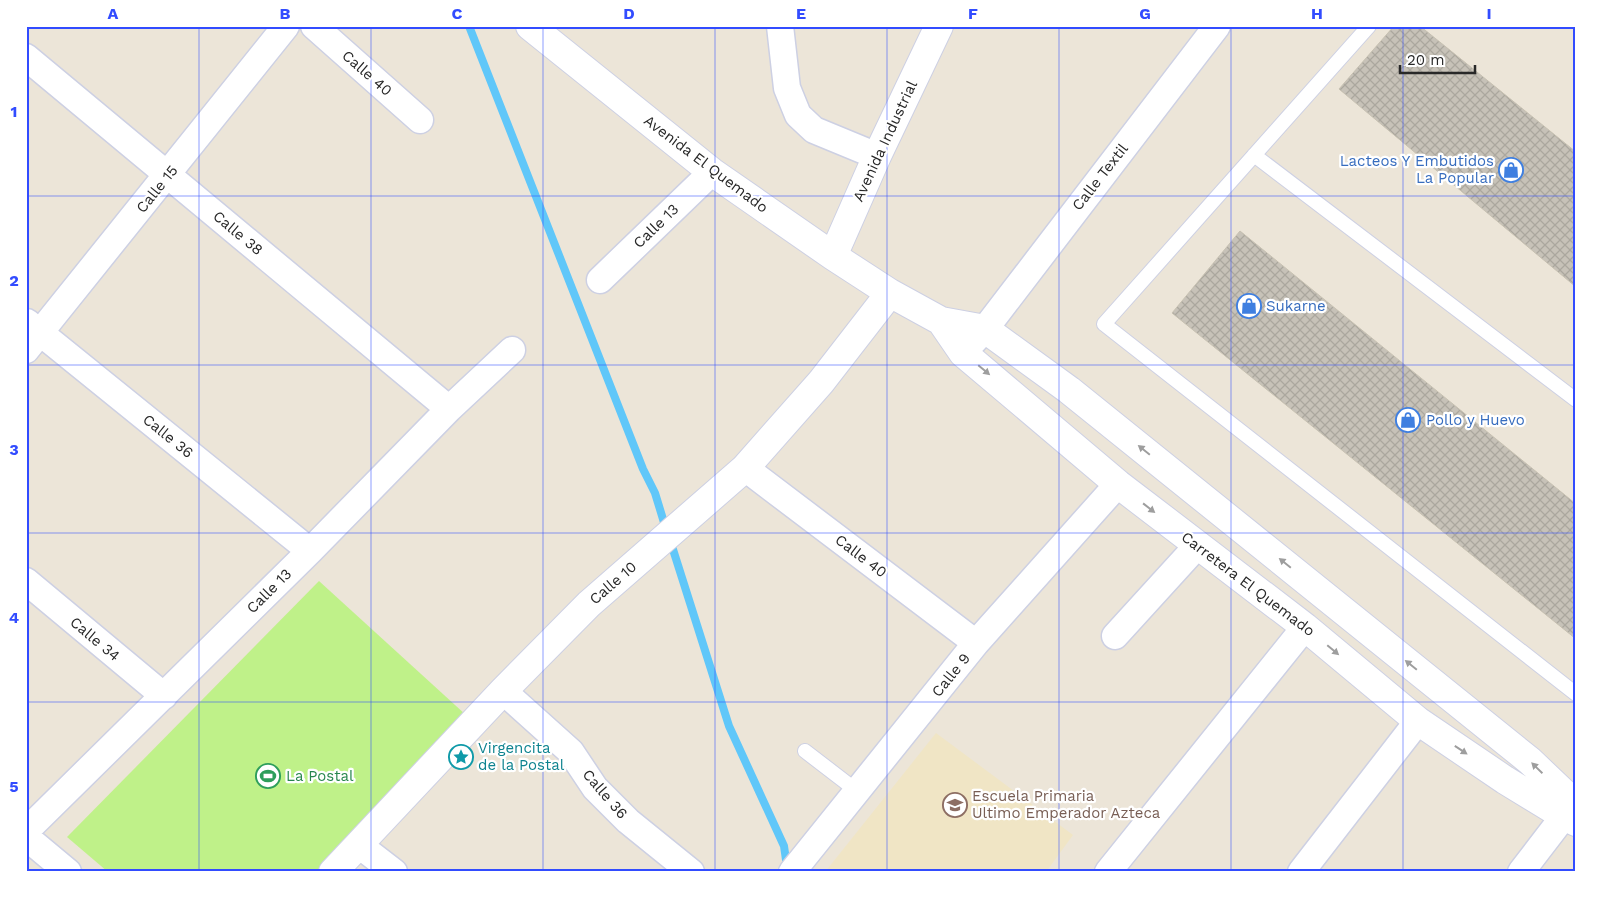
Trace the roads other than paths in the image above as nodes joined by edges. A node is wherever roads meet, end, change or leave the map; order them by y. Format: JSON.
{"nodes":[{"id":1,"x":286,"y":26,"type":"edge"},
{"id":2,"x":314,"y":26,"type":"edge"},
{"id":3,"x":530,"y":26,"type":"edge"},
{"id":4,"x":780,"y":26,"type":"edge"},
{"id":5,"x":939,"y":26,"type":"edge"},
{"id":6,"x":1217,"y":26,"type":"edge"},
{"id":7,"x":1369,"y":26,"type":"edge"},
{"id":8,"x":26,"y":57,"type":"edge"},
{"id":9,"x":420,"y":120,"type":"dead end"},
{"id":10,"x":1254,"y":155,"type":"junction"},
{"id":11,"x":877,"y":156,"type":"junction"},
{"id":12,"x":712,"y":172,"type":"junction"},
{"id":13,"x":168,"y":174,"type":"junction"},
{"id":14,"x":833,"y":256,"type":"junction"},
{"id":15,"x":600,"y":280,"type":"dead end"},
{"id":16,"x":890,"y":292,"type":"junction"},
{"id":17,"x":941,"y":321,"type":"junction"},
{"id":18,"x":985,"y":329,"type":"junction"},
{"id":19,"x":31,"y":335,"type":"edge"},
{"id":20,"x":512,"y":350,"type":"dead end"},
{"id":21,"x":963,"y":353,"type":"junction"},
{"id":22,"x":1576,"y":400,"type":"edge"},
{"id":23,"x":449,"y":409,"type":"junction"},
{"id":24,"x":745,"y":468,"type":"junction"},
{"id":25,"x":1118,"y":484,"type":"junction"},
{"id":26,"x":1197,"y":546,"type":"junction"},
{"id":27,"x":310,"y":551,"type":"junction"},
{"id":28,"x":26,"y":581,"type":"edge"},
{"id":29,"x":1305,"y":627,"type":"junction"},
{"id":30,"x":1115,"y":636,"type":"dead end"},
{"id":31,"x":976,"y":643,"type":"junction"},
{"id":32,"x":503,"y":691,"type":"junction"},
{"id":33,"x":1576,"y":694,"type":"edge"},
{"id":34,"x":164,"y":696,"type":"junction"},
{"id":35,"x":1418,"y":721,"type":"junction"},
{"id":36,"x":805,"y":751,"type":"dead end"},
{"id":37,"x":857,"y":791,"type":"junction"},
{"id":38,"x":1573,"y":808,"type":"edge"},
{"id":39,"x":26,"y":831,"type":"edge"},
{"id":40,"x":26,"y":838,"type":"edge"},
{"id":41,"x":359,"y":845,"type":"junction"},
{"id":42,"x":794,"y":869,"type":"edge"},
{"id":43,"x":68,"y":872,"type":"edge"},
{"id":44,"x":333,"y":872,"type":"edge"},
{"id":45,"x":394,"y":872,"type":"edge"},
{"id":46,"x":691,"y":872,"type":"edge"},
{"id":47,"x":1108,"y":872,"type":"edge"},
{"id":48,"x":1301,"y":872,"type":"edge"},
{"id":49,"x":1520,"y":872,"type":"edge"}],
"edges":[{"from":1,"to":13,"type":"street","name":"Calle 15"},
{"from":2,"to":9,"type":"street","name":"Calle 40"},
{"from":3,"to":12,"type":"main road","name":"Avenida El Quemado"},
{"from":4,"to":11,"type":"street"},
{"from":5,"to":11,"type":"main road","name":"Avenida Industrial"},
{"from":6,"to":18,"type":"street","name":"Calle Textil"},
{"from":7,"to":10,"type":"lane"},
{"from":8,"to":13,"type":"street","name":"Calle 38"},
{"from":10,"to":22,"type":"lane"},
{"from":10,"to":33,"type":"lane"},
{"from":11,"to":14,"type":"main road","name":"Avenida Industrial"},
{"from":12,"to":14,"type":"main road","name":"Avenida El Quemado"},
{"from":12,"to":15,"type":"street","name":"Calle 13"},
{"from":13,"to":19,"type":"street","name":"Calle 15"},
{"from":13,"to":23,"type":"street","name":"Calle 38"},
{"from":14,"to":16,"type":"main road","name":"Avenida El Quemado"},
{"from":16,"to":17,"type":"main road","name":"Carretera El Quemado"},
{"from":16,"to":24,"type":"main road","name":"Calle 10"},
{"from":17,"to":18,"type":"main road","name":"Carretera El Quemado"},
{"from":17,"to":21,"type":"main road","name":"Carretera El Quemado"},
{"from":18,"to":21,"type":"street","name":"Calle Textil"},
{"from":38,"to":18,"type":"main road","name":"Carretera El Quemado","one_way":true},
{"from":19,"to":27,"type":"street","name":"Calle 36"},
{"from":20,"to":23,"type":"street","name":"Calle 13"},
{"from":21,"to":25,"type":"main road","name":"Carretera El Quemado","one_way":true},
{"from":23,"to":27,"type":"street","name":"Calle 13"},
{"from":24,"to":31,"type":"street","name":"Calle 40"},
{"from":24,"to":32,"type":"main road","name":"Calle 10"},
{"from":25,"to":26,"type":"main road","name":"Carretera El Quemado","one_way":true},
{"from":25,"to":31,"type":"street","name":"Calle 9"},
{"from":26,"to":29,"type":"main road","name":"Carretera El Quemado"},
{"from":26,"to":30,"type":"street"},
{"from":27,"to":34,"type":"street","name":"Calle 13"},
{"from":28,"to":34,"type":"street","name":"Calle 34"},
{"from":29,"to":35,"type":"main road","name":"Carretera El Quemado","one_way":true},
{"from":29,"to":47,"type":"street"},
{"from":31,"to":37,"type":"street","name":"Calle 9"},
{"from":32,"to":41,"type":"main road","name":"Calle 10"},
{"from":32,"to":46,"type":"street","name":"Calle 36"},
{"from":34,"to":39,"type":"street","name":"Calle 13"},
{"from":35,"to":38,"type":"main road","name":"Carretera El Quemado","one_way":true},
{"from":35,"to":48,"type":"street"},
{"from":36,"to":37,"type":"lane"},
{"from":37,"to":42,"type":"street","name":"Calle 9"},
{"from":38,"to":49,"type":"street"},
{"from":40,"to":43,"type":"street"},
{"from":41,"to":44,"type":"main road","name":"Calle 10"},
{"from":41,"to":45,"type":"street"}]}
